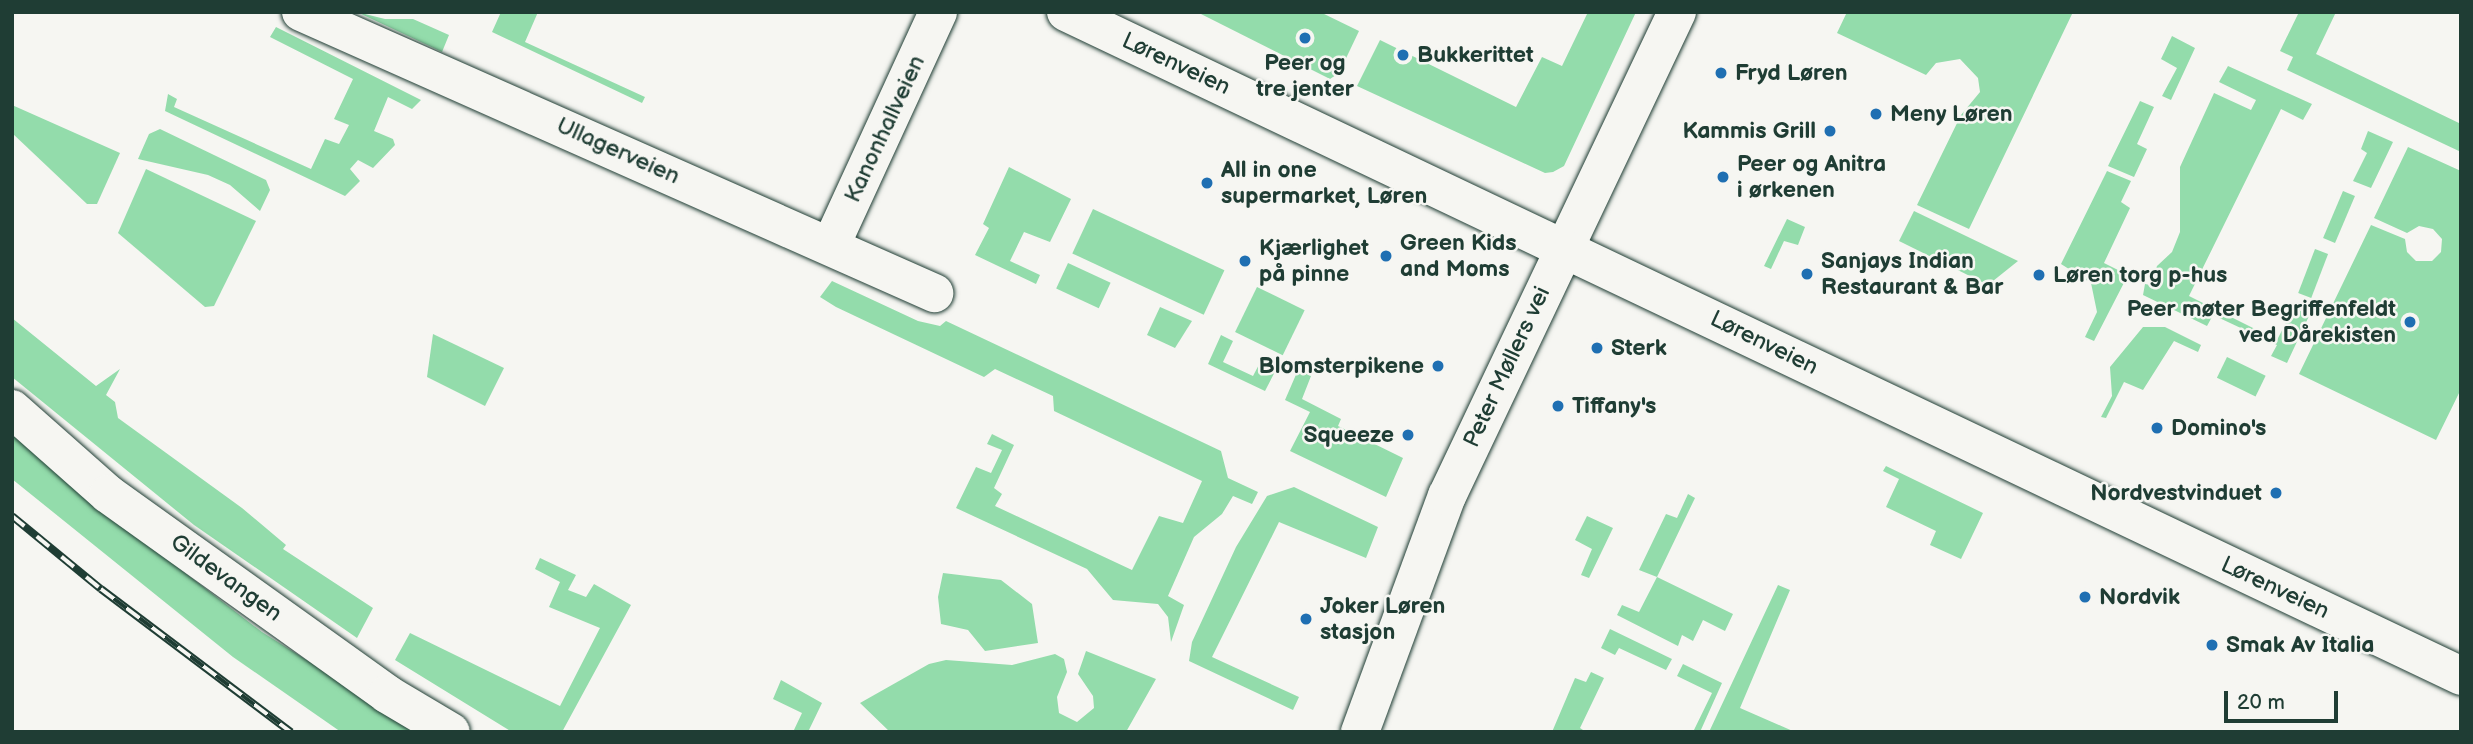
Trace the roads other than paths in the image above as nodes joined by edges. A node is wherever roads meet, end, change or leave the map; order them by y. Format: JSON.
{"nodes":[{"id":1,"x":301,"y":12,"type":"edge"},
{"id":2,"x":938,"y":12,"type":"edge"},
{"id":3,"x":1066,"y":12,"type":"edge"},
{"id":4,"x":1678,"y":12,"type":"edge"},
{"id":5,"x":831,"y":245,"type":"junction"},
{"id":6,"x":1564,"y":248,"type":"junction"},
{"id":7,"x":934,"y":293,"type":"dead end"},
{"id":8,"x":12,"y":409,"type":"edge"},
{"id":9,"x":2461,"y":676,"type":"edge"},
{"id":10,"x":452,"y":732,"type":"edge"},
{"id":11,"x":1360,"y":732,"type":"edge"}],
"edges":[{"from":1,"to":5,"type":"street","name":"Ullagerveien"},
{"from":2,"to":5,"type":"street","name":"Kanonhallveien"},
{"from":3,"to":6,"type":"street","name":"Lørenveien"},
{"from":4,"to":6,"type":"street","name":"Peter Møllers vei"},
{"from":5,"to":7,"type":"street","name":"Ullagerveien"},
{"from":6,"to":9,"type":"street","name":"Lørenveien"},
{"from":6,"to":11,"type":"street","name":"Peter Møllers vei"},
{"from":8,"to":10,"type":"street","name":"Gildevangen"}]}
